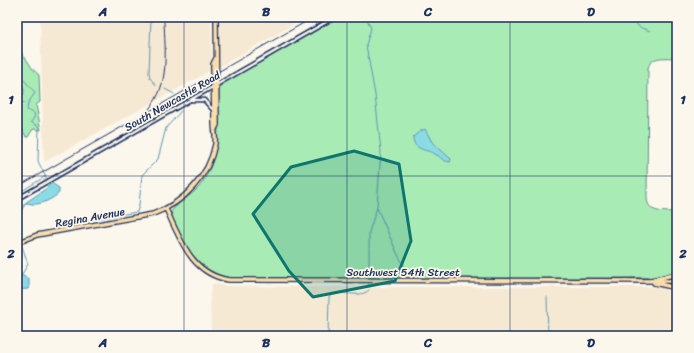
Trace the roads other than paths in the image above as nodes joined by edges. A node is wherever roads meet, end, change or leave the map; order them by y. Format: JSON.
{"nodes":[{"id":1,"x":216,"y":17,"type":"edge"},
{"id":2,"x":335,"y":17,"type":"edge"},
{"id":3,"x":215,"y":85,"type":"junction"},
{"id":4,"x":187,"y":101,"type":"junction"},
{"id":5,"x":214,"y":111,"type":"junction"},
{"id":6,"x":215,"y":129,"type":"junction"},
{"id":7,"x":17,"y":199,"type":"edge"},
{"id":8,"x":166,"y":209,"type":"junction"},
{"id":9,"x":17,"y":243,"type":"edge"},
{"id":10,"x":677,"y":274,"type":"edge"},
{"id":11,"x":645,"y":281,"type":"junction"},
{"id":12,"x":677,"y":281,"type":"edge"},
{"id":13,"x":677,"y":288,"type":"edge"}],
"edges":[{"from":1,"to":3,"type":"main road"},
{"from":2,"to":3,"type":"street","name":"South Newcastle Road"},
{"from":3,"to":4,"type":"street","name":"South Newcastle Road"},
{"from":3,"to":5,"type":"main road"},
{"from":3,"to":6,"type":"main road"},
{"from":4,"to":5,"type":"street"},
{"from":4,"to":7,"type":"street","name":"South Newcastle Road"},
{"from":5,"to":6,"type":"main road"},
{"from":6,"to":8,"type":"main road","name":"Regina Avenue"},
{"from":8,"to":9,"type":"main road","name":"Regina Avenue"},
{"from":8,"to":11,"type":"main road","name":"Southwest 54th Street"},
{"from":10,"to":11,"type":"main road"},
{"from":11,"to":12,"type":"main road","name":"Southwest 54th Street"},
{"from":11,"to":13,"type":"main road"}]}
